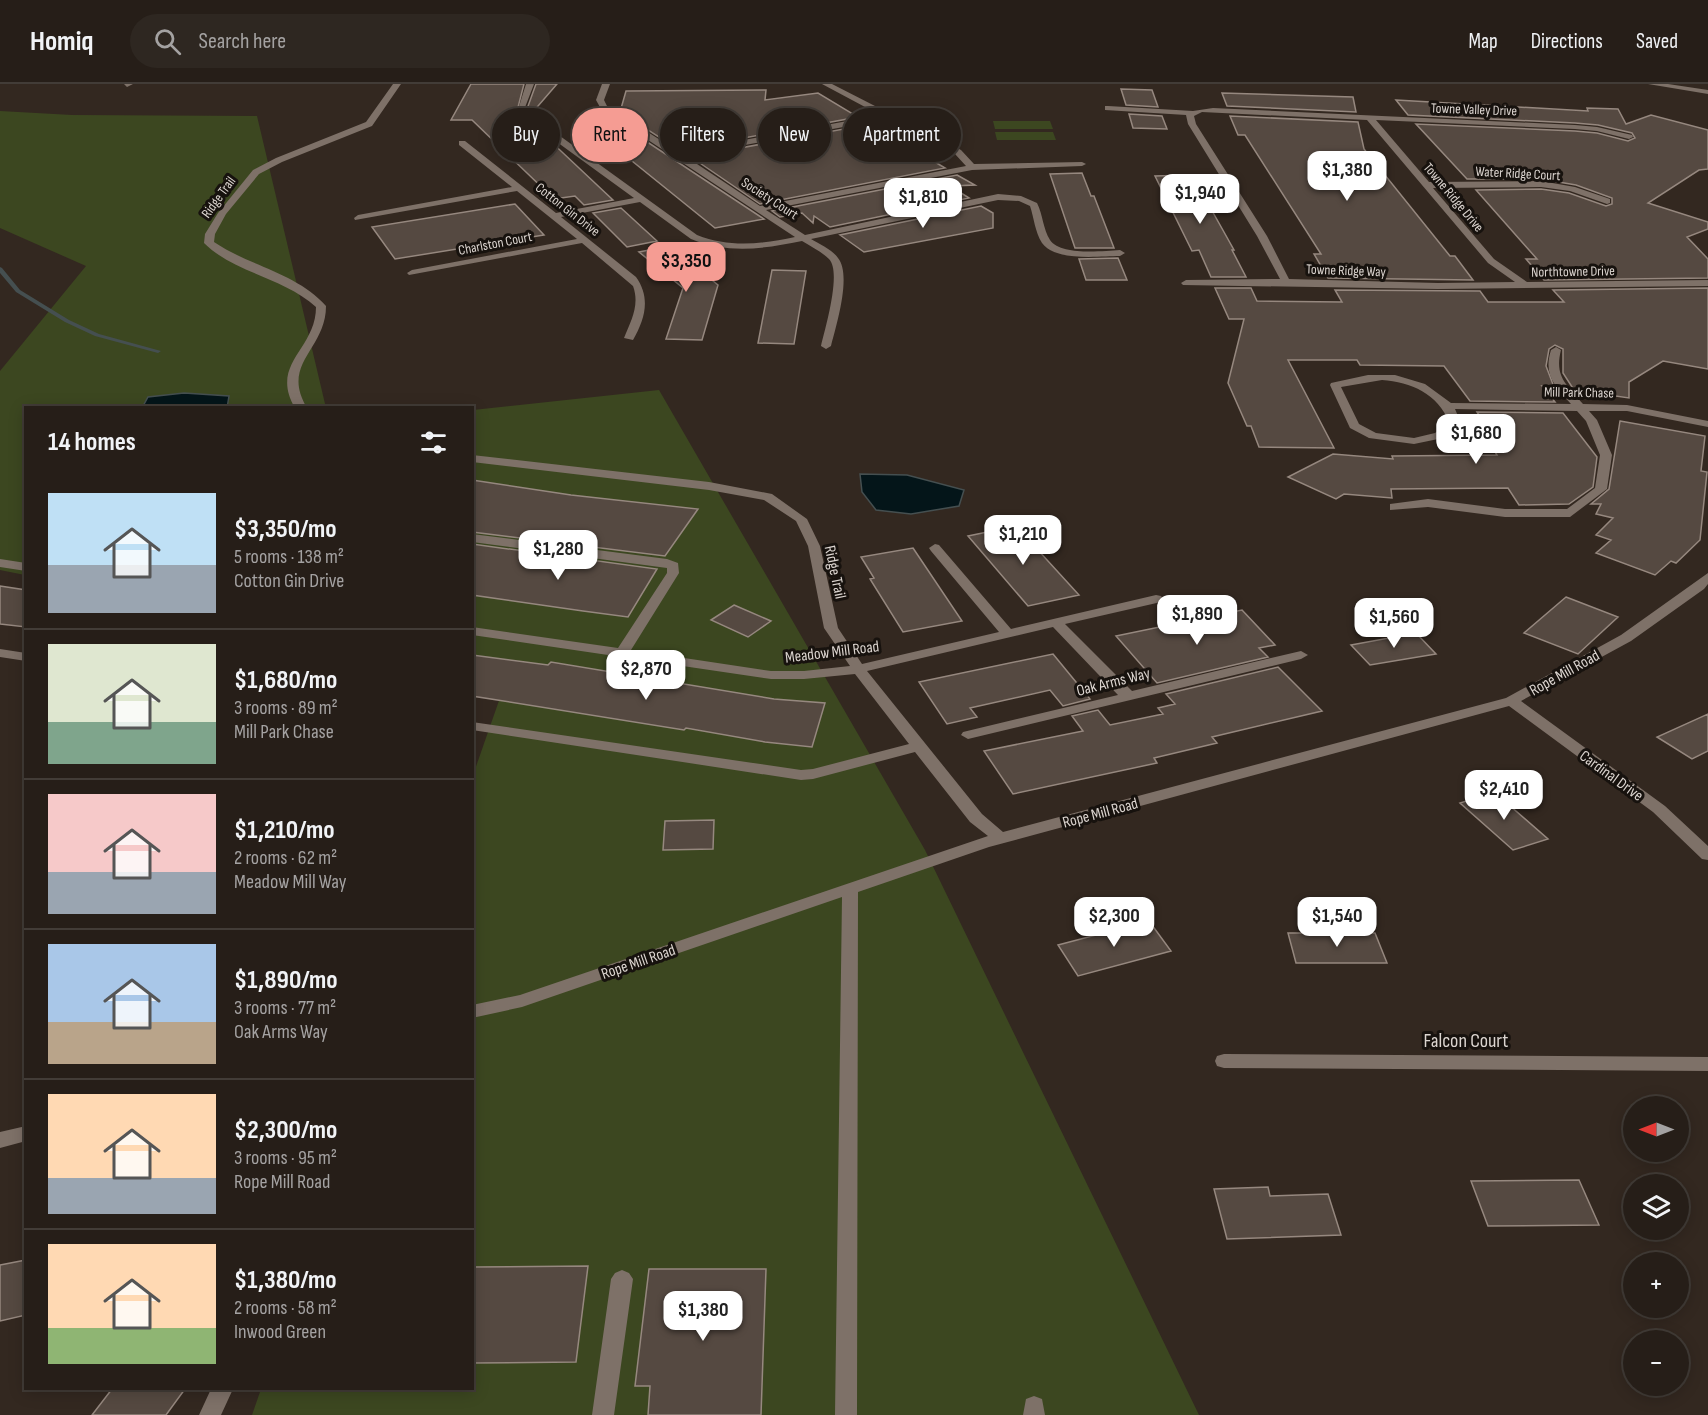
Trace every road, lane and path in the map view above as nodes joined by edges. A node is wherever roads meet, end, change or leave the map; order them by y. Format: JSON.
{"nodes":[{"id":1,"x":397,"y":84,"type":"edge"},
{"id":2,"x":530,"y":84,"type":"edge"},
{"id":3,"x":606,"y":84,"type":"edge"},
{"id":4,"x":826,"y":84,"type":"edge"},
{"id":5,"x":1652,"y":84,"type":"edge"},
{"id":6,"x":1708,"y":92,"type":"edge"},
{"id":7,"x":872,"y":108,"type":"edge"},
{"id":8,"x":1108,"y":108,"type":"dead end"},
{"id":9,"x":1193,"y":113,"type":"junction"},
{"id":10,"x":1370,"y":118,"type":"junction"},
{"id":11,"x":843,"y":124,"type":"edge"},
{"id":12,"x":1629,"y":137,"type":"dead end"},
{"id":13,"x":746,"y":142,"type":"edge"},
{"id":14,"x":462,"y":143,"type":"dead end"},
{"id":15,"x":660,"y":143,"type":"edge"},
{"id":16,"x":961,"y":155,"type":"edge"},
{"id":17,"x":689,"y":162,"type":"edge"},
{"id":18,"x":1082,"y":164,"type":"dead end"},
{"id":19,"x":972,"y":167,"type":"junction"},
{"id":20,"x":1427,"y":185,"type":"junction"},
{"id":21,"x":519,"y":188,"type":"junction"},
{"id":22,"x":638,"y":196,"type":"junction"},
{"id":23,"x":1607,"y":201,"type":"dead end"},
{"id":24,"x":761,"y":208,"type":"junction"},
{"id":25,"x":551,"y":213,"type":"junction"},
{"id":26,"x":358,"y":218,"type":"dead end"},
{"id":27,"x":805,"y":237,"type":"junction"},
{"id":28,"x":584,"y":240,"type":"junction"},
{"id":29,"x":1120,"y":253,"type":"dead end"},
{"id":30,"x":412,"y":273,"type":"dead end"},
{"id":31,"x":1286,"y":282,"type":"junction"},
{"id":32,"x":1186,"y":283,"type":"dead end"},
{"id":33,"x":1708,"y":283,"type":"edge"},
{"id":34,"x":1524,"y":285,"type":"junction"},
{"id":35,"x":1438,"y":286,"type":"joint"},
{"id":36,"x":628,"y":338,"type":"dead end"},
{"id":37,"x":826,"y":346,"type":"dead end"},
{"id":38,"x":1556,"y":350,"type":"dead end"},
{"id":39,"x":300,"y":406,"type":"edge"},
{"id":40,"x":1448,"y":406,"type":"junction"},
{"id":41,"x":1580,"y":407,"type":"junction"},
{"id":42,"x":1708,"y":424,"type":"edge"},
{"id":43,"x":474,"y":458,"type":"edge"},
{"id":44,"x":1394,"y":507,"type":"dead end"},
{"id":45,"x":474,"y":538,"type":"edge"},
{"id":46,"x":935,"y":548,"type":"dead end"},
{"id":47,"x":0,"y":563,"type":"edge"},
{"id":48,"x":24,"y":567,"type":"edge"},
{"id":49,"x":1708,"y":577,"type":"edge"},
{"id":50,"x":1156,"y":599,"type":"dead end"},
{"id":51,"x":1056,"y":623,"type":"junction"},
{"id":52,"x":474,"y":632,"type":"edge"},
{"id":53,"x":1008,"y":634,"type":"junction"},
{"id":54,"x":0,"y":653,"type":"edge"},
{"id":55,"x":622,"y":653,"type":"junction"},
{"id":56,"x":1301,"y":655,"type":"dead end"},
{"id":57,"x":24,"y":657,"type":"edge"},
{"id":58,"x":859,"y":669,"type":"junction"},
{"id":59,"x":1127,"y":695,"type":"junction"},
{"id":60,"x":1511,"y":701,"type":"junction"},
{"id":61,"x":474,"y":726,"type":"edge"},
{"id":62,"x":968,"y":735,"type":"dead end"},
{"id":63,"x":918,"y":746,"type":"junction"},
{"id":64,"x":1000,"y":838,"type":"junction"},
{"id":65,"x":1708,"y":855,"type":"edge"},
{"id":66,"x":850,"y":889,"type":"junction"},
{"id":67,"x":474,"y":1012,"type":"edge"},
{"id":68,"x":1224,"y":1061,"type":"dead end"},
{"id":69,"x":1708,"y":1064,"type":"edge"},
{"id":70,"x":24,"y":1134,"type":"edge"},
{"id":71,"x":0,"y":1140,"type":"edge"},
{"id":72,"x":622,"y":1279,"type":"dead end"},
{"id":73,"x":222,"y":1390,"type":"edge"},
{"id":74,"x":210,"y":1415,"type":"edge"},
{"id":75,"x":603,"y":1415,"type":"edge"},
{"id":76,"x":846,"y":1415,"type":"edge"}],
"edges":[{"from":1,"to":39,"type":"street","name":"Ridge Trail"},
{"from":2,"to":22,"type":"street"},
{"from":3,"to":15,"type":"street","name":"Society Court"},
{"from":4,"to":7,"type":"street"},
{"from":5,"to":6,"type":"street"},
{"from":8,"to":9,"type":"street"},
{"from":9,"to":10,"type":"street","name":"Towne Valley Drive"},
{"from":9,"to":31,"type":"street","name":"Towne Ridge Way"},
{"from":10,"to":12,"type":"street","name":"Towne Valley Drive"},
{"from":10,"to":20,"type":"street","name":"Towne Ridge Drive"},
{"from":11,"to":13,"type":"street"},
{"from":14,"to":21,"type":"street","name":"Cotton Gin Drive"},
{"from":16,"to":19,"type":"street"},
{"from":17,"to":24,"type":"street","name":"Society Court"},
{"from":18,"to":19,"type":"street"},
{"from":19,"to":24,"type":"street"},
{"from":20,"to":23,"type":"street","name":"Water Ridge Court"},
{"from":20,"to":34,"type":"street","name":"Towne Ridge Drive"},
{"from":21,"to":25,"type":"street","name":"Cotton Gin Drive"},
{"from":21,"to":26,"type":"street"},
{"from":22,"to":25,"type":"street"},
{"from":22,"to":27,"type":"street"},
{"from":24,"to":27,"type":"street","name":"Society Court"},
{"from":25,"to":28,"type":"street","name":"Cotton Gin Drive"},
{"from":27,"to":29,"type":"street"},
{"from":27,"to":37,"type":"street","name":"Society Court"},
{"from":28,"to":30,"type":"street","name":"Charlston Court"},
{"from":28,"to":36,"type":"street","name":"Cotton Gin Drive"},
{"from":31,"to":32,"type":"street"},
{"from":31,"to":35,"type":"street","name":"Towne Ridge Way"},
{"from":33,"to":34,"type":"street","name":"Northtowne Drive"},
{"from":34,"to":35,"type":"street","name":"Northtowne Drive"},
{"from":38,"to":41,"type":"street"},
{"from":40,"to":40,"type":"street"},
{"from":40,"to":41,"type":"street","name":"Mill Park Chase"},
{"from":41,"to":42,"type":"street","name":"Mill Park Chase"},
{"from":41,"to":44,"type":"street"},
{"from":43,"to":58,"type":"street","name":"Ridge Trail"},
{"from":45,"to":55,"type":"street"},
{"from":46,"to":53,"type":"street"},
{"from":47,"to":48,"type":"street"},
{"from":49,"to":60,"type":"street","name":"Rope Mill Road"},
{"from":50,"to":51,"type":"street","name":"Meadow Mill Road"},
{"from":51,"to":53,"type":"street","name":"Meadow Mill Road"},
{"from":51,"to":59,"type":"street"},
{"from":52,"to":55,"type":"street","name":"Meadow Mill Road"},
{"from":53,"to":58,"type":"street","name":"Meadow Mill Road"},
{"from":54,"to":57,"type":"street"},
{"from":55,"to":58,"type":"street","name":"Meadow Mill Road"},
{"from":56,"to":59,"type":"street","name":"Oak Arms Way"},
{"from":58,"to":63,"type":"street","name":"Ridge Trail"},
{"from":59,"to":62,"type":"street","name":"Oak Arms Way"},
{"from":60,"to":64,"type":"street","name":"Rope Mill Road"},
{"from":60,"to":65,"type":"street","name":"Cardinal Drive"},
{"from":61,"to":63,"type":"street"},
{"from":63,"to":64,"type":"street","name":"Ridge Trail"},
{"from":64,"to":66,"type":"street","name":"Rope Mill Road"},
{"from":66,"to":67,"type":"street","name":"Rope Mill Road"},
{"from":66,"to":76,"type":"street"},
{"from":68,"to":69,"type":"street","name":"Falcon Court"},
{"from":70,"to":71,"type":"street"},
{"from":72,"to":75,"type":"street"},
{"from":73,"to":74,"type":"street"}]}
